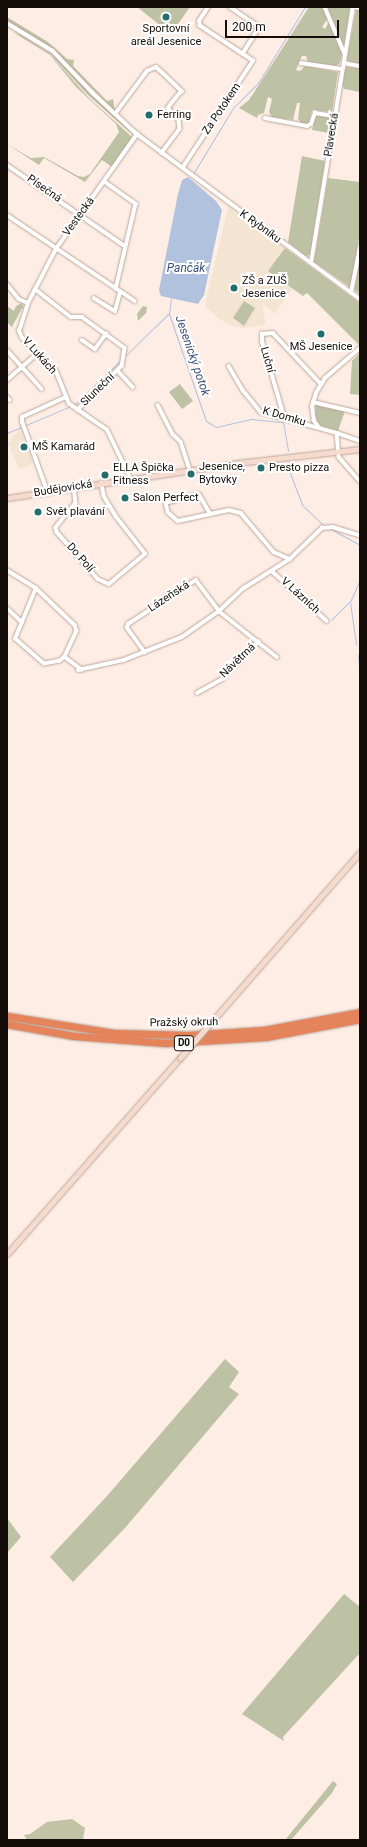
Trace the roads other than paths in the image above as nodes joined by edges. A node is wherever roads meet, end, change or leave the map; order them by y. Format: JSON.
{"nodes":[{"id":1,"x":208,"y":7,"type":"edge"},
{"id":2,"x":230,"y":7,"type":"edge"},
{"id":3,"x":325,"y":7,"type":"edge"},
{"id":4,"x":354,"y":7,"type":"edge"},
{"id":5,"x":360,"y":8,"type":"edge"},
{"id":6,"x":7,"y":23,"type":"edge"},
{"id":7,"x":243,"y":54,"type":"junction"},
{"id":8,"x":345,"y":55,"type":"junction"},
{"id":9,"x":301,"y":63,"type":"dead end"},
{"id":10,"x":344,"y":63,"type":"junction"},
{"id":11,"x":360,"y":66,"type":"edge"},
{"id":12,"x":342,"y":70,"type":"junction"},
{"id":13,"x":115,"y":114,"type":"junction"},
{"id":14,"x":335,"y":116,"type":"junction"},
{"id":15,"x":265,"y":118,"type":"dead end"},
{"id":16,"x":137,"y":134,"type":"junction"},
{"id":17,"x":162,"y":153,"type":"junction"},
{"id":18,"x":7,"y":166,"type":"edge"},
{"id":19,"x":183,"y":167,"type":"junction"},
{"id":20,"x":105,"y":182,"type":"junction"},
{"id":21,"x":7,"y":215,"type":"edge"},
{"id":22,"x":79,"y":215,"type":"junction"},
{"id":23,"x":125,"y":246,"type":"junction"},
{"id":24,"x":360,"y":247,"type":"edge"},
{"id":25,"x":56,"y":249,"type":"junction"},
{"id":26,"x":311,"y":263,"type":"junction"},
{"id":27,"x":7,"y":284,"type":"edge"},
{"id":28,"x":35,"y":289,"type":"junction"},
{"id":29,"x":116,"y":289,"type":"junction"},
{"id":30,"x":120,"y":292,"type":"junction"},
{"id":31,"x":351,"y":293,"type":"junction"},
{"id":32,"x":94,"y":298,"type":"dead end"},
{"id":33,"x":360,"y":299,"type":"edge"},
{"id":34,"x":135,"y":301,"type":"dead end"},
{"id":35,"x":28,"y":304,"type":"junction"},
{"id":36,"x":106,"y":334,"type":"junction"},
{"id":37,"x":82,"y":340,"type":"dead end"},
{"id":38,"x":360,"y":348,"type":"edge"},
{"id":39,"x":7,"y":350,"type":"edge"},
{"id":40,"x":38,"y":353,"type":"junction"},
{"id":41,"x":230,"y":366,"type":"dead end"},
{"id":42,"x":22,"y":367,"type":"junction"},
{"id":43,"x":118,"y":371,"type":"junction"},
{"id":44,"x":7,"y":380,"type":"edge"},
{"id":45,"x":321,"y":384,"type":"junction"},
{"id":46,"x":133,"y":387,"type":"dead end"},
{"id":47,"x":42,"y":388,"type":"dead end"},
{"id":48,"x":66,"y":397,"type":"junction"},
{"id":49,"x":313,"y":402,"type":"junction"},
{"id":50,"x":158,"y":405,"type":"dead end"},
{"id":51,"x":78,"y":410,"type":"junction"},
{"id":52,"x":360,"y":413,"type":"edge"},
{"id":53,"x":284,"y":417,"type":"junction"},
{"id":54,"x":319,"y":428,"type":"junction"},
{"id":55,"x":337,"y":433,"type":"junction"},
{"id":56,"x":360,"y":441,"type":"edge"},
{"id":57,"x":360,"y":449,"type":"edge"},
{"id":58,"x":339,"y":450,"type":"junction"},
{"id":59,"x":190,"y":470,"type":"junction"},
{"id":60,"x":130,"y":478,"type":"junction"},
{"id":61,"x":360,"y":481,"type":"edge"},
{"id":62,"x":101,"y":483,"type":"junction"},
{"id":63,"x":74,"y":487,"type":"junction"},
{"id":64,"x":48,"y":491,"type":"junction"},
{"id":65,"x":7,"y":498,"type":"edge"},
{"id":66,"x":210,"y":514,"type":"junction"},
{"id":67,"x":360,"y":535,"type":"edge"},
{"id":68,"x":290,"y":559,"type":"junction"},
{"id":69,"x":7,"y":570,"type":"edge"},
{"id":70,"x":272,"y":571,"type":"junction"},
{"id":71,"x":36,"y":588,"type":"junction"},
{"id":72,"x":7,"y":608,"type":"edge"},
{"id":73,"x":219,"y":611,"type":"junction"},
{"id":74,"x":327,"y":621,"type":"dead end"},
{"id":75,"x":22,"y":622,"type":"junction"},
{"id":76,"x":258,"y":642,"type":"junction"},
{"id":77,"x":145,"y":653,"type":"junction"},
{"id":78,"x":65,"y":657,"type":"junction"},
{"id":79,"x":277,"y":657,"type":"dead end"},
{"id":80,"x":198,"y":693,"type":"dead end"},
{"id":81,"x":360,"y":852,"type":"edge"},
{"id":82,"x":360,"y":1012,"type":"edge"},
{"id":83,"x":7,"y":1016,"type":"edge"},
{"id":84,"x":360,"y":1019,"type":"edge"},
{"id":85,"x":7,"y":1024,"type":"edge"},
{"id":86,"x":7,"y":1254,"type":"edge"}],
"edges":[{"from":1,"to":7,"type":"street"},
{"from":2,"to":7,"type":"street"},
{"from":3,"to":8,"type":"street"},
{"from":4,"to":5,"type":"street"},
{"from":4,"to":8,"type":"street","name":"Plavecká"},
{"from":6,"to":13,"type":"street","name":"K Rybníku"},
{"from":7,"to":19,"type":"street","name":"Za Potokem"},
{"from":8,"to":10,"type":"street","name":"Plavecká"},
{"from":9,"to":12,"type":"street"},
{"from":10,"to":11,"type":"street"},
{"from":10,"to":12,"type":"street","name":"Plavecká"},
{"from":12,"to":14,"type":"street","name":"Plavecká"},
{"from":13,"to":16,"type":"street","name":"K Rybníku"},
{"from":13,"to":17,"type":"street"},
{"from":14,"to":15,"type":"street"},
{"from":14,"to":26,"type":"street","name":"Plavecká"},
{"from":16,"to":17,"type":"street","name":"K Rybníku"},
{"from":16,"to":20,"type":"street","name":"Vestecká"},
{"from":17,"to":19,"type":"street","name":"K Rybníku"},
{"from":18,"to":22,"type":"street","name":"Písečná"},
{"from":19,"to":26,"type":"street","name":"K Rybníku"},
{"from":20,"to":22,"type":"street","name":"Vestecká"},
{"from":20,"to":23,"type":"street"},
{"from":21,"to":25,"type":"street"},
{"from":22,"to":23,"type":"street","name":"Písečná"},
{"from":22,"to":25,"type":"street","name":"Vestecká"},
{"from":23,"to":29,"type":"street"},
{"from":24,"to":31,"type":"street"},
{"from":25,"to":28,"type":"street","name":"Vestecká"},
{"from":25,"to":29,"type":"street"},
{"from":26,"to":31,"type":"street","name":"K Rybníku"},
{"from":27,"to":35,"type":"street"},
{"from":28,"to":35,"type":"street","name":"Vestecká"},
{"from":28,"to":36,"type":"street","name":"Sluneční"},
{"from":29,"to":30,"type":"street"},
{"from":30,"to":32,"type":"street"},
{"from":30,"to":34,"type":"street"},
{"from":31,"to":33,"type":"street","name":"K Rybníku"},
{"from":35,"to":40,"type":"street","name":"V Lukách"},
{"from":36,"to":37,"type":"street"},
{"from":36,"to":43,"type":"street","name":"Sluneční"},
{"from":38,"to":45,"type":"street"},
{"from":39,"to":42,"type":"street"},
{"from":40,"to":42,"type":"street"},
{"from":40,"to":48,"type":"street","name":"V Lukách"},
{"from":41,"to":53,"type":"street","name":"K Domku"},
{"from":42,"to":44,"type":"street"},
{"from":42,"to":47,"type":"street"},
{"from":43,"to":46,"type":"street","name":"Sluneční"},
{"from":43,"to":51,"type":"street","name":"Sluneční"},
{"from":45,"to":49,"type":"street"},
{"from":45,"to":53,"type":"street","name":"Luční"},
{"from":48,"to":51,"type":"street","name":"V Lukách"},
{"from":48,"to":64,"type":"street"},
{"from":49,"to":52,"type":"street"},
{"from":49,"to":54,"type":"street"},
{"from":50,"to":59,"type":"street"},
{"from":51,"to":60,"type":"street","name":"V Lukách"},
{"from":53,"to":54,"type":"street","name":"K Domku"},
{"from":54,"to":55,"type":"street","name":"K Domku"},
{"from":55,"to":56,"type":"street","name":"K Domku"},
{"from":55,"to":58,"type":"street"},
{"from":57,"to":58,"type":"main road","name":"Budějovická"},
{"from":58,"to":59,"type":"main road","name":"Budějovická"},
{"from":58,"to":61,"type":"street"},
{"from":59,"to":60,"type":"main road","name":"Budějovická"},
{"from":60,"to":62,"type":"main road","name":"Budějovická"},
{"from":62,"to":63,"type":"main road","name":"Budějovická"},
{"from":62,"to":63,"type":"street","name":"Do Polí"},
{"from":63,"to":64,"type":"main road","name":"Budějovická"},
{"from":64,"to":65,"type":"main road","name":"Budějovická"},
{"from":66,"to":66,"type":"street"},
{"from":66,"to":68,"type":"street"},
{"from":67,"to":68,"type":"street","name":"V Lázních"},
{"from":68,"to":70,"type":"street","name":"V Lázních"},
{"from":69,"to":71,"type":"street"},
{"from":70,"to":73,"type":"street","name":"V Lázních"},
{"from":70,"to":74,"type":"street","name":"V Lázních"},
{"from":71,"to":75,"type":"street"},
{"from":71,"to":78,"type":"street"},
{"from":72,"to":75,"type":"street"},
{"from":73,"to":76,"type":"street","name":"Návětrná"},
{"from":73,"to":77,"type":"street"},
{"from":73,"to":77,"type":"street","name":"Lázeňská"},
{"from":75,"to":78,"type":"street"},
{"from":76,"to":79,"type":"street","name":"Návětrná"},
{"from":76,"to":80,"type":"street","name":"Návětrná"},
{"from":77,"to":78,"type":"street"},
{"from":81,"to":86,"type":"main road","bridge":true},
{"from":82,"to":83,"type":"highway","name":"Pražský okruh","number":"D0"},
{"from":84,"to":85,"type":"highway","name":"Pražský okruh","number":"D0"}]}
